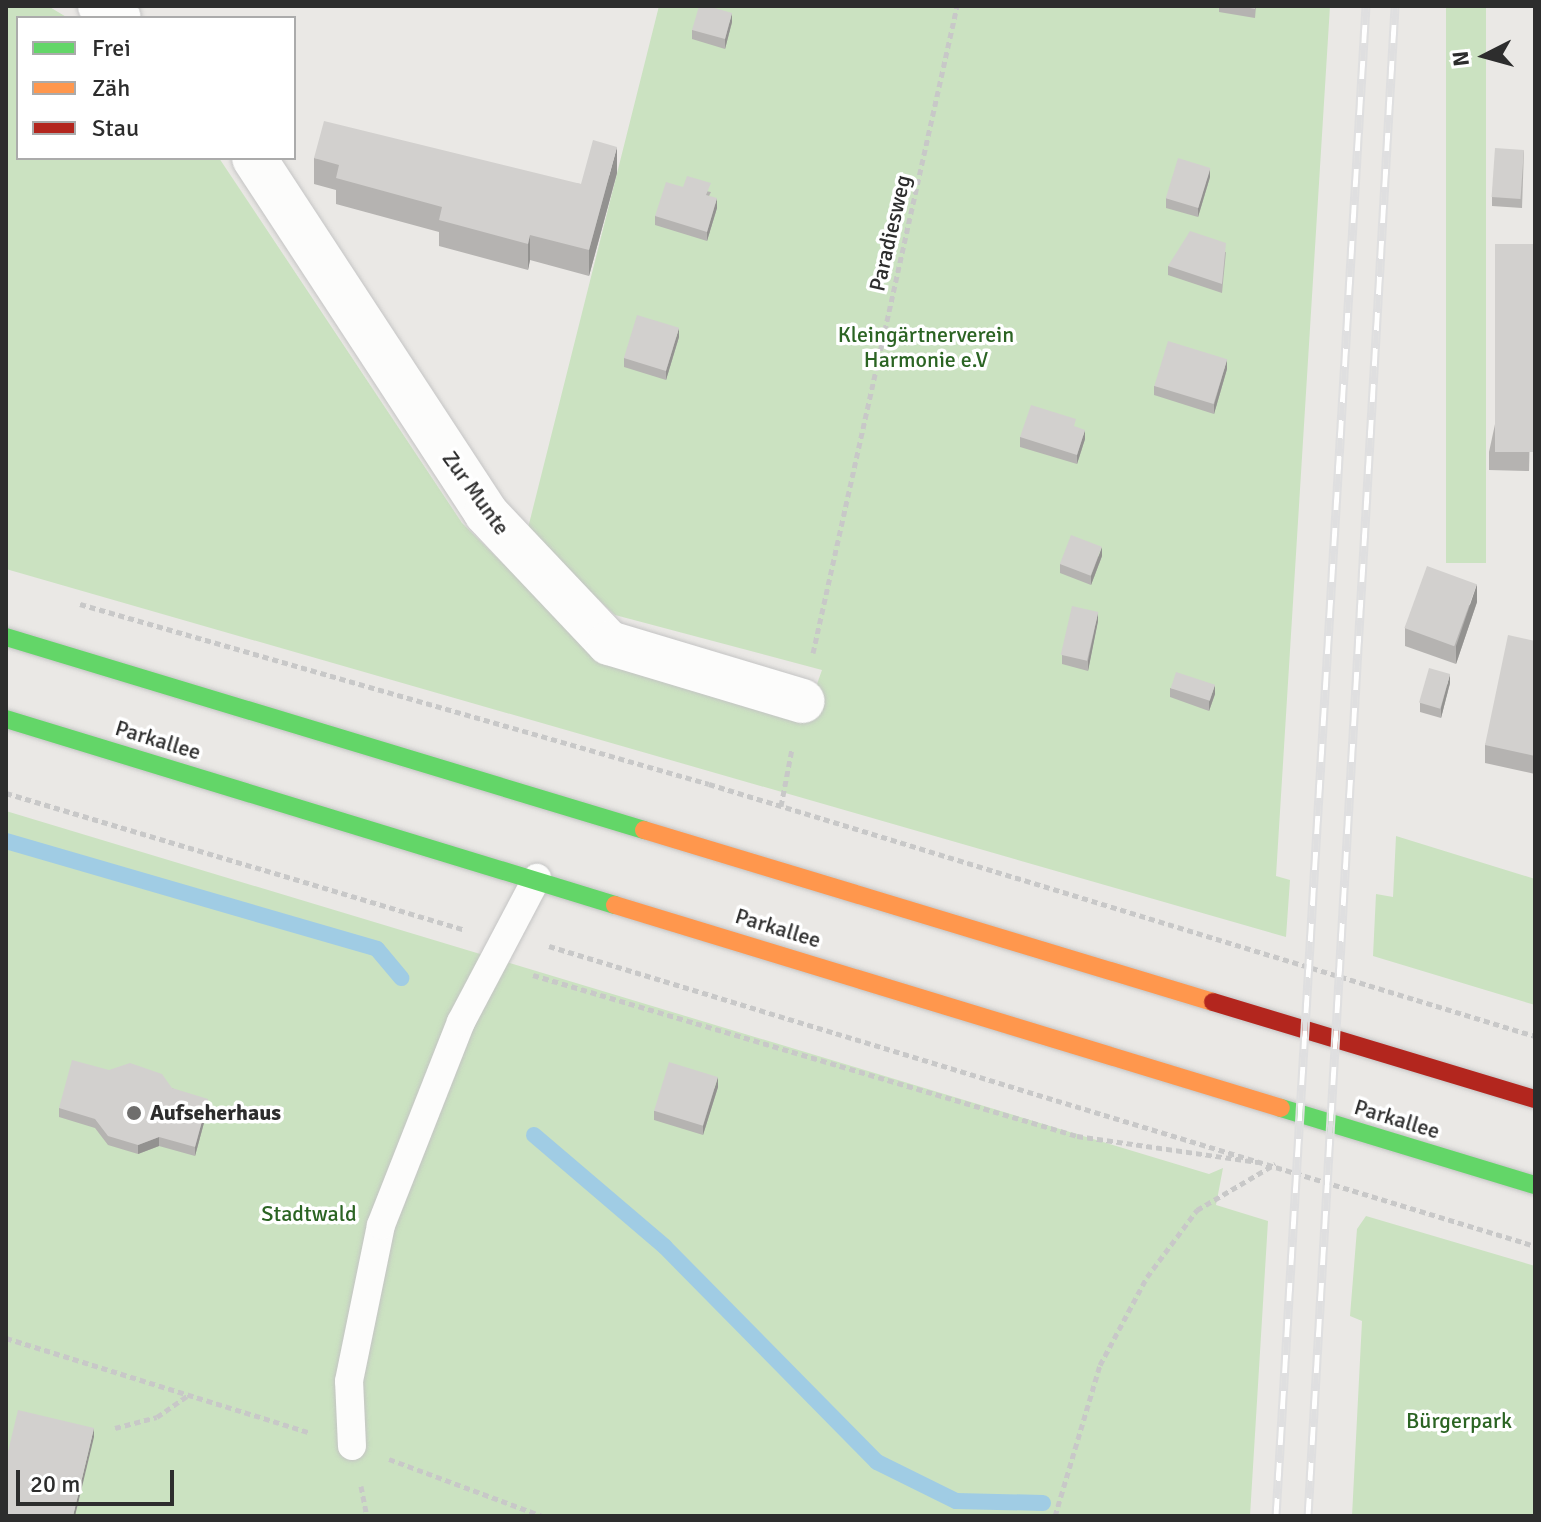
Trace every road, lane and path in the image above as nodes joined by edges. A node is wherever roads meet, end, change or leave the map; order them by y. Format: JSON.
{"nodes":[{"id":1,"x":957,"y":6,"type":"edge"},
{"id":2,"x":255,"y":160,"type":"edge"},
{"id":3,"x":67,"y":600,"type":"dead end"},
{"id":4,"x":6,"y":637,"type":"edge"},
{"id":5,"x":802,"y":701,"type":"junction"},
{"id":6,"x":6,"y":719,"type":"edge"},
{"id":7,"x":6,"y":793,"type":"edge"},
{"id":8,"x":781,"y":806,"type":"junction"},
{"id":9,"x":537,"y":878,"type":"junction"},
{"id":10,"x":449,"y":928,"type":"junction"},
{"id":11,"x":510,"y":934,"type":"junction"},
{"id":12,"x":495,"y":964,"type":"junction"},
{"id":13,"x":1535,"y":1036,"type":"edge"},
{"id":14,"x":1535,"y":1099,"type":"edge"},
{"id":15,"x":1275,"y":1164,"type":"junction"},
{"id":16,"x":1535,"y":1185,"type":"edge"},
{"id":17,"x":1535,"y":1246,"type":"edge"},
{"id":18,"x":6,"y":1338,"type":"edge"},
{"id":19,"x":188,"y":1395,"type":"junction"},
{"id":20,"x":115,"y":1428,"type":"dead end"},
{"id":21,"x":352,"y":1446,"type":"junction"},
{"id":22,"x":542,"y":1516,"type":"edge"},
{"id":23,"x":1055,"y":1516,"type":"edge"}],
"edges":[{"from":1,"to":5,"type":"path","name":"Paradiesweg"},
{"from":2,"to":5,"type":"street","name":"Zur Munte"},
{"from":3,"to":8,"type":"path"},
{"from":4,"to":14,"type":"main road"},
{"from":5,"to":8,"type":"path","name":"Paradiesweg"},
{"from":6,"to":9,"type":"main road","name":"Parkallee"},
{"from":7,"to":10,"type":"path"},
{"from":8,"to":13,"type":"path"},
{"from":9,"to":11,"type":"lane"},
{"from":9,"to":16,"type":"main road","name":"Parkallee"},
{"from":10,"to":11,"type":"path"},
{"from":10,"to":12,"type":"path"},
{"from":11,"to":12,"type":"lane"},
{"from":11,"to":15,"type":"path"},
{"from":12,"to":15,"type":"path"},
{"from":12,"to":21,"type":"lane"},
{"from":15,"to":17,"type":"path"},
{"from":15,"to":23,"type":"path"},
{"from":18,"to":19,"type":"path"},
{"from":19,"to":20,"type":"path"},
{"from":19,"to":21,"type":"path"},
{"from":21,"to":22,"type":"path"}]}
